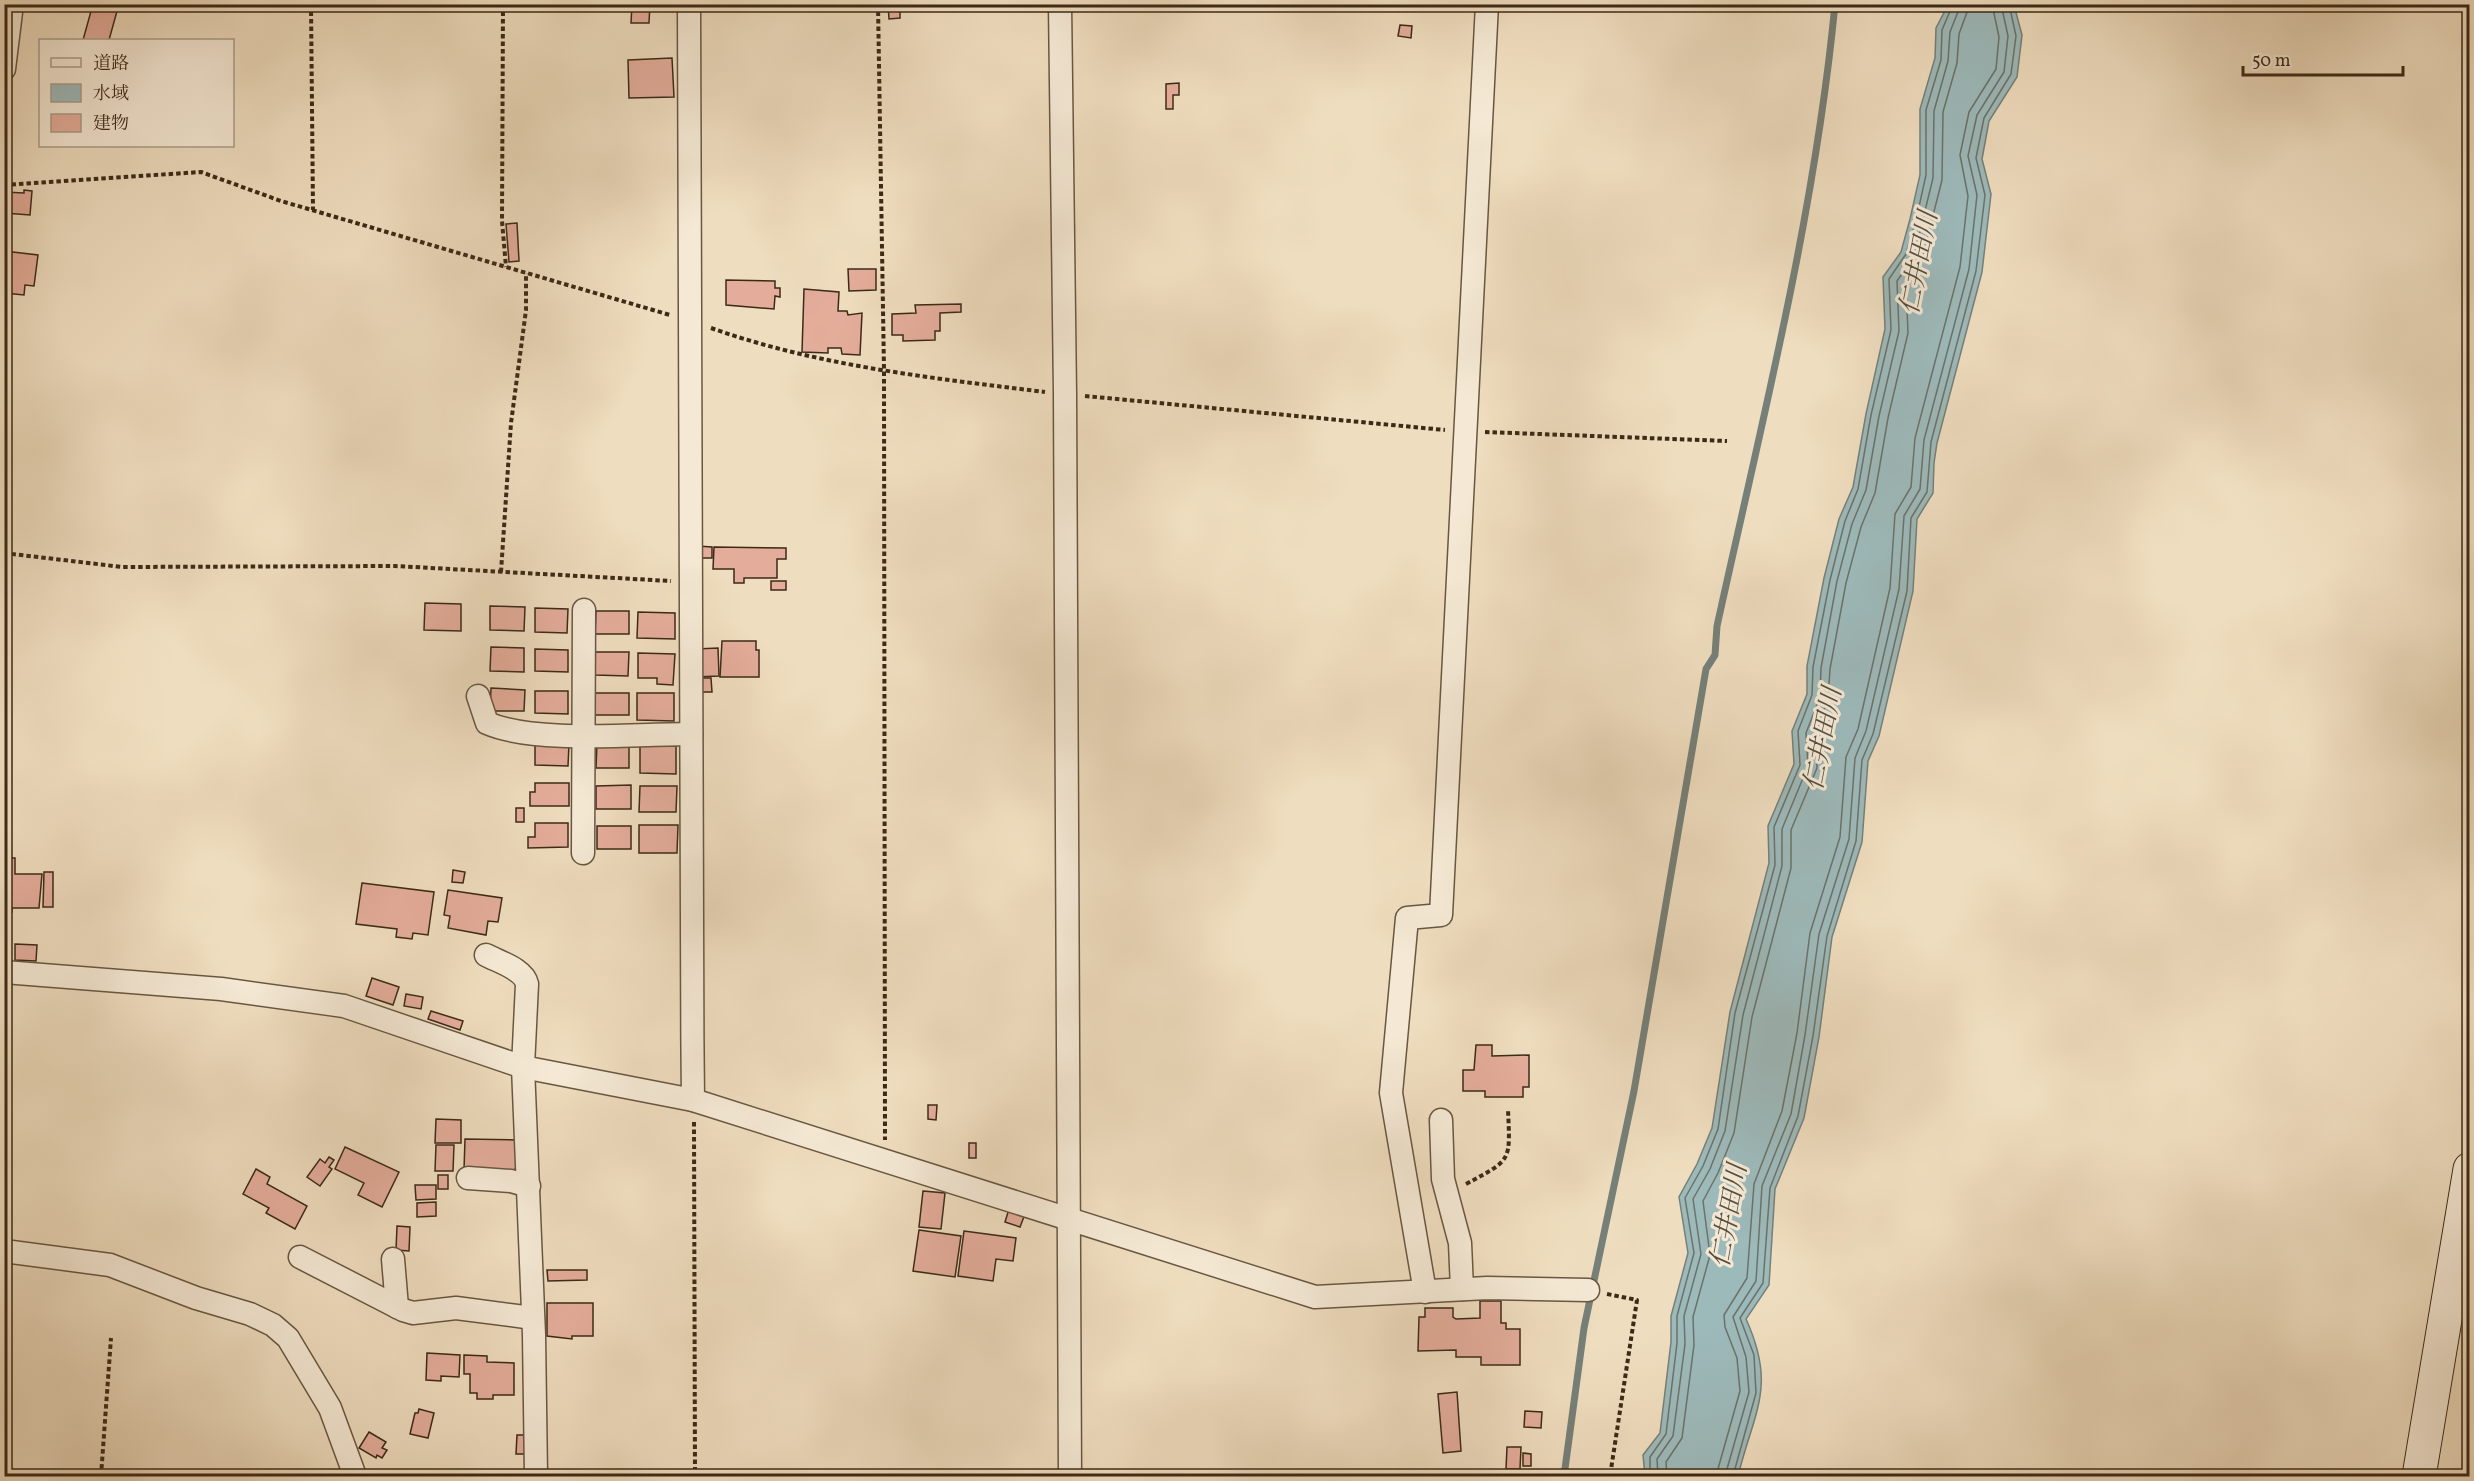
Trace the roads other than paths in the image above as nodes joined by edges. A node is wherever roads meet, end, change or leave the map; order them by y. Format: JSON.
{"nodes":[{"id":1,"x":12,"y":4,"type":"edge"},
{"id":2,"x":689,"y":4,"type":"edge"},
{"id":3,"x":1060,"y":4,"type":"edge"},
{"id":4,"x":1486,"y":4,"type":"edge"},
{"id":5,"x":4,"y":69,"type":"edge"},
{"id":6,"x":584,"y":610,"type":"dead end"},
{"id":7,"x":478,"y":696,"type":"dead end"},
{"id":8,"x":584,"y":734,"type":"junction"},
{"id":9,"x":691,"y":734,"type":"junction"},
{"id":10,"x":583,"y":853,"type":"dead end"},
{"id":11,"x":486,"y":955,"type":"dead end"},
{"id":12,"x":4,"y":972,"type":"edge"},
{"id":13,"x":523,"y":1067,"type":"junction"},
{"id":14,"x":693,"y":1100,"type":"junction"},
{"id":15,"x":1441,"y":1120,"type":"dead end"},
{"id":16,"x":2469,"y":1169,"type":"edge"},
{"id":17,"x":468,"y":1178,"type":"dead end"},
{"id":18,"x":529,"y":1186,"type":"junction"},
{"id":19,"x":1069,"y":1219,"type":"junction"},
{"id":20,"x":4,"y":1251,"type":"edge"},
{"id":21,"x":300,"y":1257,"type":"dead end"},
{"id":22,"x":393,"y":1259,"type":"dead end"},
{"id":23,"x":1462,"y":1289,"type":"junction"},
{"id":24,"x":1425,"y":1292,"type":"junction"},
{"id":25,"x":1597,"y":1292,"type":"road end"},
{"id":26,"x":397,"y":1307,"type":"junction"},
{"id":27,"x":533,"y":1318,"type":"junction"},
{"id":28,"x":355,"y":1476,"type":"edge"},
{"id":29,"x":536,"y":1476,"type":"edge"},
{"id":30,"x":1070,"y":1476,"type":"edge"},
{"id":31,"x":2419,"y":1476,"type":"edge"}],
"edges":[{"from":1,"to":5,"type":"street"},
{"from":2,"to":9,"type":"street"},
{"from":3,"to":19,"type":"street"},
{"from":4,"to":24,"type":"street"},
{"from":6,"to":8,"type":"street"},
{"from":7,"to":8,"type":"street"},
{"from":8,"to":9,"type":"street"},
{"from":8,"to":10,"type":"street"},
{"from":9,"to":14,"type":"street"},
{"from":11,"to":13,"type":"street"},
{"from":12,"to":13,"type":"street"},
{"from":13,"to":14,"type":"street"},
{"from":13,"to":18,"type":"street"},
{"from":14,"to":19,"type":"street"},
{"from":15,"to":23,"type":"street"},
{"from":16,"to":31,"type":"main road"},
{"from":17,"to":18,"type":"street"},
{"from":18,"to":27,"type":"street"},
{"from":19,"to":24,"type":"street"},
{"from":19,"to":30,"type":"street"},
{"from":20,"to":28,"type":"street"},
{"from":21,"to":26,"type":"street"},
{"from":22,"to":26,"type":"street"},
{"from":23,"to":24,"type":"street"},
{"from":23,"to":25,"type":"street"},
{"from":26,"to":27,"type":"street"},
{"from":27,"to":29,"type":"street"}]}
